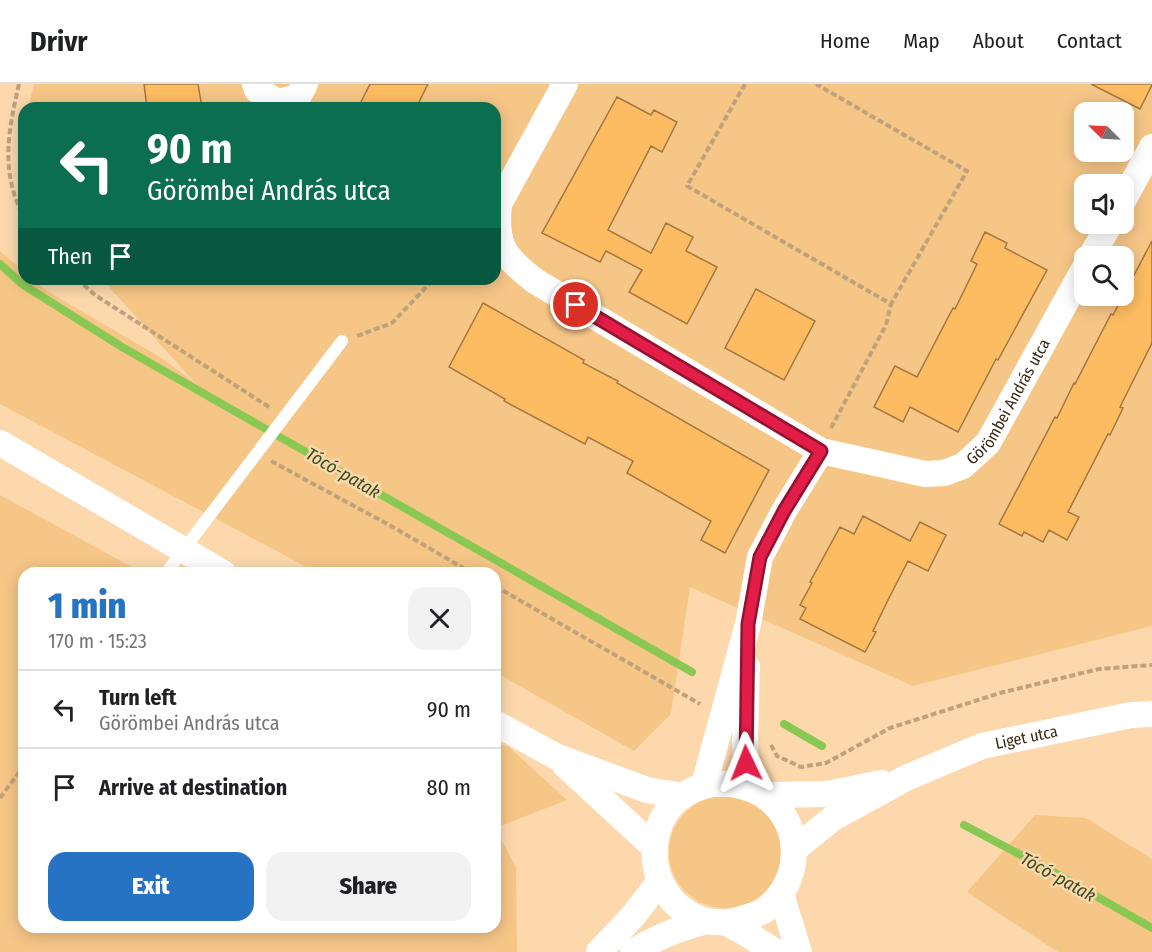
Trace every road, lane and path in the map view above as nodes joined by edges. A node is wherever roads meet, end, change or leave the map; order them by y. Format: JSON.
{"nodes":[{"id":1,"x":19,"y":84,"type":"edge"},
{"id":2,"x":255,"y":84,"type":"edge"},
{"id":3,"x":305,"y":84,"type":"edge"},
{"id":4,"x":566,"y":84,"type":"edge"},
{"id":5,"x":746,"y":84,"type":"edge"},
{"id":6,"x":816,"y":84,"type":"edge"},
{"id":7,"x":1152,"y":147,"type":"edge"},
{"id":8,"x":1134,"y":180,"type":"edge"},
{"id":9,"x":501,"y":200,"type":"edge"},
{"id":10,"x":18,"y":208,"type":"edge"},
{"id":11,"x":501,"y":246,"type":"edge"},
{"id":12,"x":84,"y":285,"type":"edge"},
{"id":13,"x":428,"y":285,"type":"edge"},
{"id":14,"x":1074,"y":287,"type":"edge"},
{"id":15,"x":891,"y":304,"type":"junction"},
{"id":16,"x":342,"y":341,"type":"joint"},
{"id":17,"x":283,"y":416,"type":"junction"},
{"id":18,"x":0,"y":443,"type":"edge"},
{"id":19,"x":821,"y":451,"type":"junction"},
{"id":20,"x":256,"y":453,"type":"junction"},
{"id":21,"x":183,"y":551,"type":"junction"},
{"id":22,"x":171,"y":567,"type":"edge"},
{"id":23,"x":212,"y":567,"type":"edge"},
{"id":24,"x":462,"y":567,"type":"edge"},
{"id":25,"x":501,"y":589,"type":"edge"},
{"id":26,"x":748,"y":624,"type":"junction"},
{"id":27,"x":1152,"y":665,"type":"edge"},
{"id":28,"x":709,"y":709,"type":"dead end"},
{"id":29,"x":1152,"y":714,"type":"edge"},
{"id":30,"x":501,"y":726,"type":"edge"},
{"id":31,"x":769,"y":742,"type":"dead end"},
{"id":32,"x":555,"y":756,"type":"junction"},
{"id":33,"x":18,"y":773,"type":"edge"},
{"id":34,"x":906,"y":778,"type":"junction"},
{"id":35,"x":694,"y":790,"type":"junction"},
{"id":36,"x":756,"y":791,"type":"junction"},
{"id":37,"x":0,"y":798,"type":"edge"},
{"id":38,"x":655,"y":848,"type":"junction"},
{"id":39,"x":795,"y":849,"type":"junction"},
{"id":40,"x":660,"y":881,"type":"junction"},
{"id":41,"x":781,"y":894,"type":"junction"},
{"id":42,"x":717,"y":922,"type":"junction"},
{"id":43,"x":599,"y":952,"type":"edge"},
{"id":44,"x":633,"y":952,"type":"edge"},
{"id":45,"x":776,"y":952,"type":"edge"},
{"id":46,"x":798,"y":952,"type":"edge"}],
"edges":[{"from":1,"to":10,"type":"path"},
{"from":2,"to":3,"type":"street"},
{"from":4,"to":9,"type":"street","name":"Görömbei András utca"},
{"from":5,"to":15,"type":"path"},
{"from":6,"to":15,"type":"path"},
{"from":7,"to":8,"type":"street"},
{"from":11,"to":19,"type":"street","name":"Görömbei András utca"},
{"from":12,"to":17,"type":"path"},
{"from":13,"to":16,"type":"path"},
{"from":14,"to":19,"type":"street","name":"Görömbei András utca"},
{"from":15,"to":19,"type":"path"},
{"from":16,"to":17,"type":"lane"},
{"from":17,"to":20,"type":"lane"},
{"from":18,"to":21,"type":"street"},
{"from":19,"to":26,"type":"street"},
{"from":20,"to":21,"type":"lane"},
{"from":20,"to":24,"type":"path"},
{"from":21,"to":22,"type":"lane"},
{"from":21,"to":23,"type":"street"},
{"from":25,"to":28,"type":"path"},
{"from":26,"to":35,"type":"street"},
{"from":26,"to":36,"type":"street"},
{"from":27,"to":31,"type":"path"},
{"from":29,"to":34,"type":"street","name":"Liget utca"},
{"from":30,"to":32,"type":"street"},
{"from":32,"to":35,"type":"street"},
{"from":32,"to":38,"type":"street"},
{"from":33,"to":37,"type":"path"},
{"from":34,"to":36,"type":"street","name":"Liget utca"},
{"from":34,"to":39,"type":"street","name":"Liget utca"},
{"from":35,"to":36,"type":"street"},
{"from":35,"to":38,"type":"street"},
{"from":36,"to":39,"type":"street"},
{"from":38,"to":40,"type":"street"},
{"from":39,"to":41,"type":"street"},
{"from":40,"to":42,"type":"street"},
{"from":40,"to":43,"type":"street"},
{"from":41,"to":42,"type":"street"},
{"from":41,"to":46,"type":"street"},
{"from":42,"to":44,"type":"street"},
{"from":42,"to":45,"type":"street"}]}
